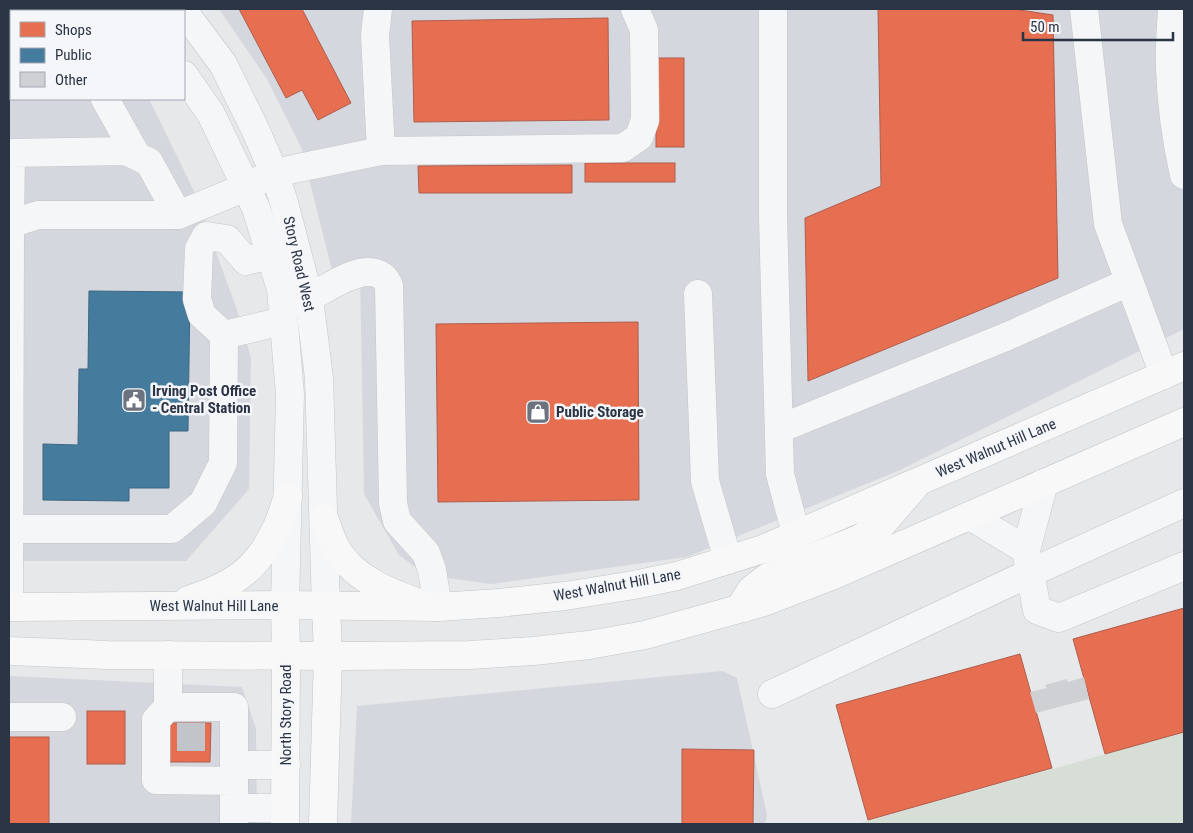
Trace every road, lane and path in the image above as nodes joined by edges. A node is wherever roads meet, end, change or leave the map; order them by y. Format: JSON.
{"nodes":[{"id":1,"x":378,"y":9,"type":"edge"},
{"id":2,"x":635,"y":9,"type":"edge"},
{"id":3,"x":773,"y":9,"type":"edge"},
{"id":4,"x":1084,"y":9,"type":"edge"},
{"id":5,"x":185,"y":13,"type":"edge"},
{"id":6,"x":1176,"y":13,"type":"edge"},
{"id":7,"x":185,"y":76,"type":"edge"},
{"id":8,"x":107,"y":100,"type":"edge"},
{"id":9,"x":380,"y":151,"type":"junction"},
{"id":10,"x":137,"y":156,"type":"junction"},
{"id":11,"x":274,"y":173,"type":"junction"},
{"id":12,"x":1184,"y":175,"type":"edge"},
{"id":13,"x":246,"y":187,"type":"junction"},
{"id":14,"x":178,"y":214,"type":"junction"},
{"id":15,"x":10,"y":224,"type":"edge"},
{"id":16,"x":270,"y":255,"type":"junction"},
{"id":17,"x":1129,"y":282,"type":"junction"},
{"id":18,"x":698,"y":294,"type":"dead end"},
{"id":19,"x":309,"y":298,"type":"junction"},
{"id":20,"x":283,"y":321,"type":"junction"},
{"id":21,"x":224,"y":335,"type":"junction"},
{"id":22,"x":1174,"y":371,"type":"edge"},
{"id":23,"x":1184,"y":422,"type":"edge"},
{"id":24,"x":779,"y":429,"type":"junction"},
{"id":25,"x":919,"y":481,"type":"junction"},
{"id":26,"x":1044,"y":483,"type":"junction"},
{"id":27,"x":288,"y":496,"type":"junction"},
{"id":28,"x":1184,"y":503,"type":"edge"},
{"id":29,"x":970,"y":516,"type":"junction"},
{"id":30,"x":324,"y":518,"type":"junction"},
{"id":31,"x":10,"y":530,"type":"edge"},
{"id":32,"x":796,"y":534,"type":"junction"},
{"id":33,"x":728,"y":560,"type":"junction"},
{"id":34,"x":1028,"y":561,"type":"junction"},
{"id":35,"x":1184,"y":566,"type":"edge"},
{"id":36,"x":169,"y":606,"type":"junction"},
{"id":37,"x":285,"y":606,"type":"junction"},
{"id":38,"x":326,"y":606,"type":"junction"},
{"id":39,"x":9,"y":607,"type":"edge"},
{"id":40,"x":438,"y":607,"type":"junction"},
{"id":41,"x":744,"y":608,"type":"junction"},
{"id":42,"x":9,"y":651,"type":"edge"},
{"id":43,"x":168,"y":655,"type":"junction"},
{"id":44,"x":286,"y":656,"type":"junction"},
{"id":45,"x":328,"y":656,"type":"junction"},
{"id":46,"x":772,"y":694,"type":"dead end"},
{"id":47,"x":183,"y":712,"type":"junction"},
{"id":48,"x":9,"y":717,"type":"edge"},
{"id":49,"x":62,"y":717,"type":"dead end"},
{"id":50,"x":286,"y":765,"type":"junction"},
{"id":51,"x":234,"y":773,"type":"junction"},
{"id":52,"x":234,"y":816,"type":"edge"},
{"id":53,"x":285,"y":816,"type":"edge"},
{"id":54,"x":323,"y":824,"type":"edge"}],
"edges":[{"from":1,"to":9,"type":"street"},
{"from":2,"to":9,"type":"street"},
{"from":3,"to":24,"type":"street"},
{"from":4,"to":17,"type":"street"},
{"from":5,"to":11,"type":"street","name":"Story Road West"},
{"from":6,"to":12,"type":"street"},
{"from":7,"to":13,"type":"street","name":"Story Road West"},
{"from":8,"to":10,"type":"street"},
{"from":9,"to":11,"type":"street"},
{"from":10,"to":14,"type":"street"},
{"from":10,"to":15,"type":"street"},
{"from":11,"to":13,"type":"street"},
{"from":11,"to":19,"type":"street","name":"Story Road West"},
{"from":13,"to":14,"type":"street"},
{"from":13,"to":16,"type":"street","name":"Story Road West"},
{"from":14,"to":15,"type":"street"},
{"from":15,"to":31,"type":"street"},
{"from":16,"to":20,"type":"street","name":"Story Road West"},
{"from":16,"to":21,"type":"street"},
{"from":17,"to":22,"type":"street"},
{"from":17,"to":24,"type":"street"},
{"from":18,"to":33,"type":"street"},
{"from":19,"to":30,"type":"street","name":"Story Road West"},
{"from":19,"to":40,"type":"street"},
{"from":20,"to":21,"type":"street"},
{"from":20,"to":27,"type":"street","name":"Story Road West"},
{"from":21,"to":31,"type":"street"},
{"from":22,"to":25,"type":"main road","name":"West Walnut Hill Lane"},
{"from":23,"to":26,"type":"main road"},
{"from":24,"to":32,"type":"street"},
{"from":25,"to":32,"type":"main road","name":"West Walnut Hill Lane"},
{"from":25,"to":41,"type":"main road"},
{"from":26,"to":29,"type":"main road"},
{"from":26,"to":34,"type":"street"},
{"from":27,"to":36,"type":"main road"},
{"from":27,"to":37,"type":"street","name":"Story Road West"},
{"from":28,"to":34,"type":"street"},
{"from":29,"to":34,"type":"street"},
{"from":29,"to":41,"type":"main road"},
{"from":30,"to":38,"type":"street","name":"Story Road West"},
{"from":30,"to":40,"type":"main road"},
{"from":31,"to":39,"type":"street"},
{"from":32,"to":33,"type":"main road","name":"West Walnut Hill Lane"},
{"from":33,"to":40,"type":"main road","name":"West Walnut Hill Lane"},
{"from":34,"to":35,"type":"street"},
{"from":34,"to":46,"type":"street"},
{"from":36,"to":37,"type":"main road","name":"West Walnut Hill Lane"},
{"from":36,"to":39,"type":"main road","name":"West Walnut Hill Lane"},
{"from":37,"to":38,"type":"main road","name":"West Walnut Hill Lane"},
{"from":37,"to":44,"type":"main road","name":"North Story Road"},
{"from":38,"to":40,"type":"main road","name":"West Walnut Hill Lane"},
{"from":38,"to":45,"type":"main road"},
{"from":41,"to":45,"type":"main road"},
{"from":42,"to":43,"type":"main road"},
{"from":43,"to":44,"type":"main road"},
{"from":43,"to":47,"type":"street"},
{"from":44,"to":45,"type":"main road"},
{"from":44,"to":50,"type":"main road","name":"North Story Road"},
{"from":45,"to":54,"type":"main road"},
{"from":47,"to":51,"type":"street"},
{"from":47,"to":51,"type":"street"},
{"from":48,"to":49,"type":"street"},
{"from":50,"to":51,"type":"street"},
{"from":50,"to":53,"type":"main road","name":"North Story Road"},
{"from":51,"to":52,"type":"street"},
{"from":52,"to":53,"type":"street"}]}
